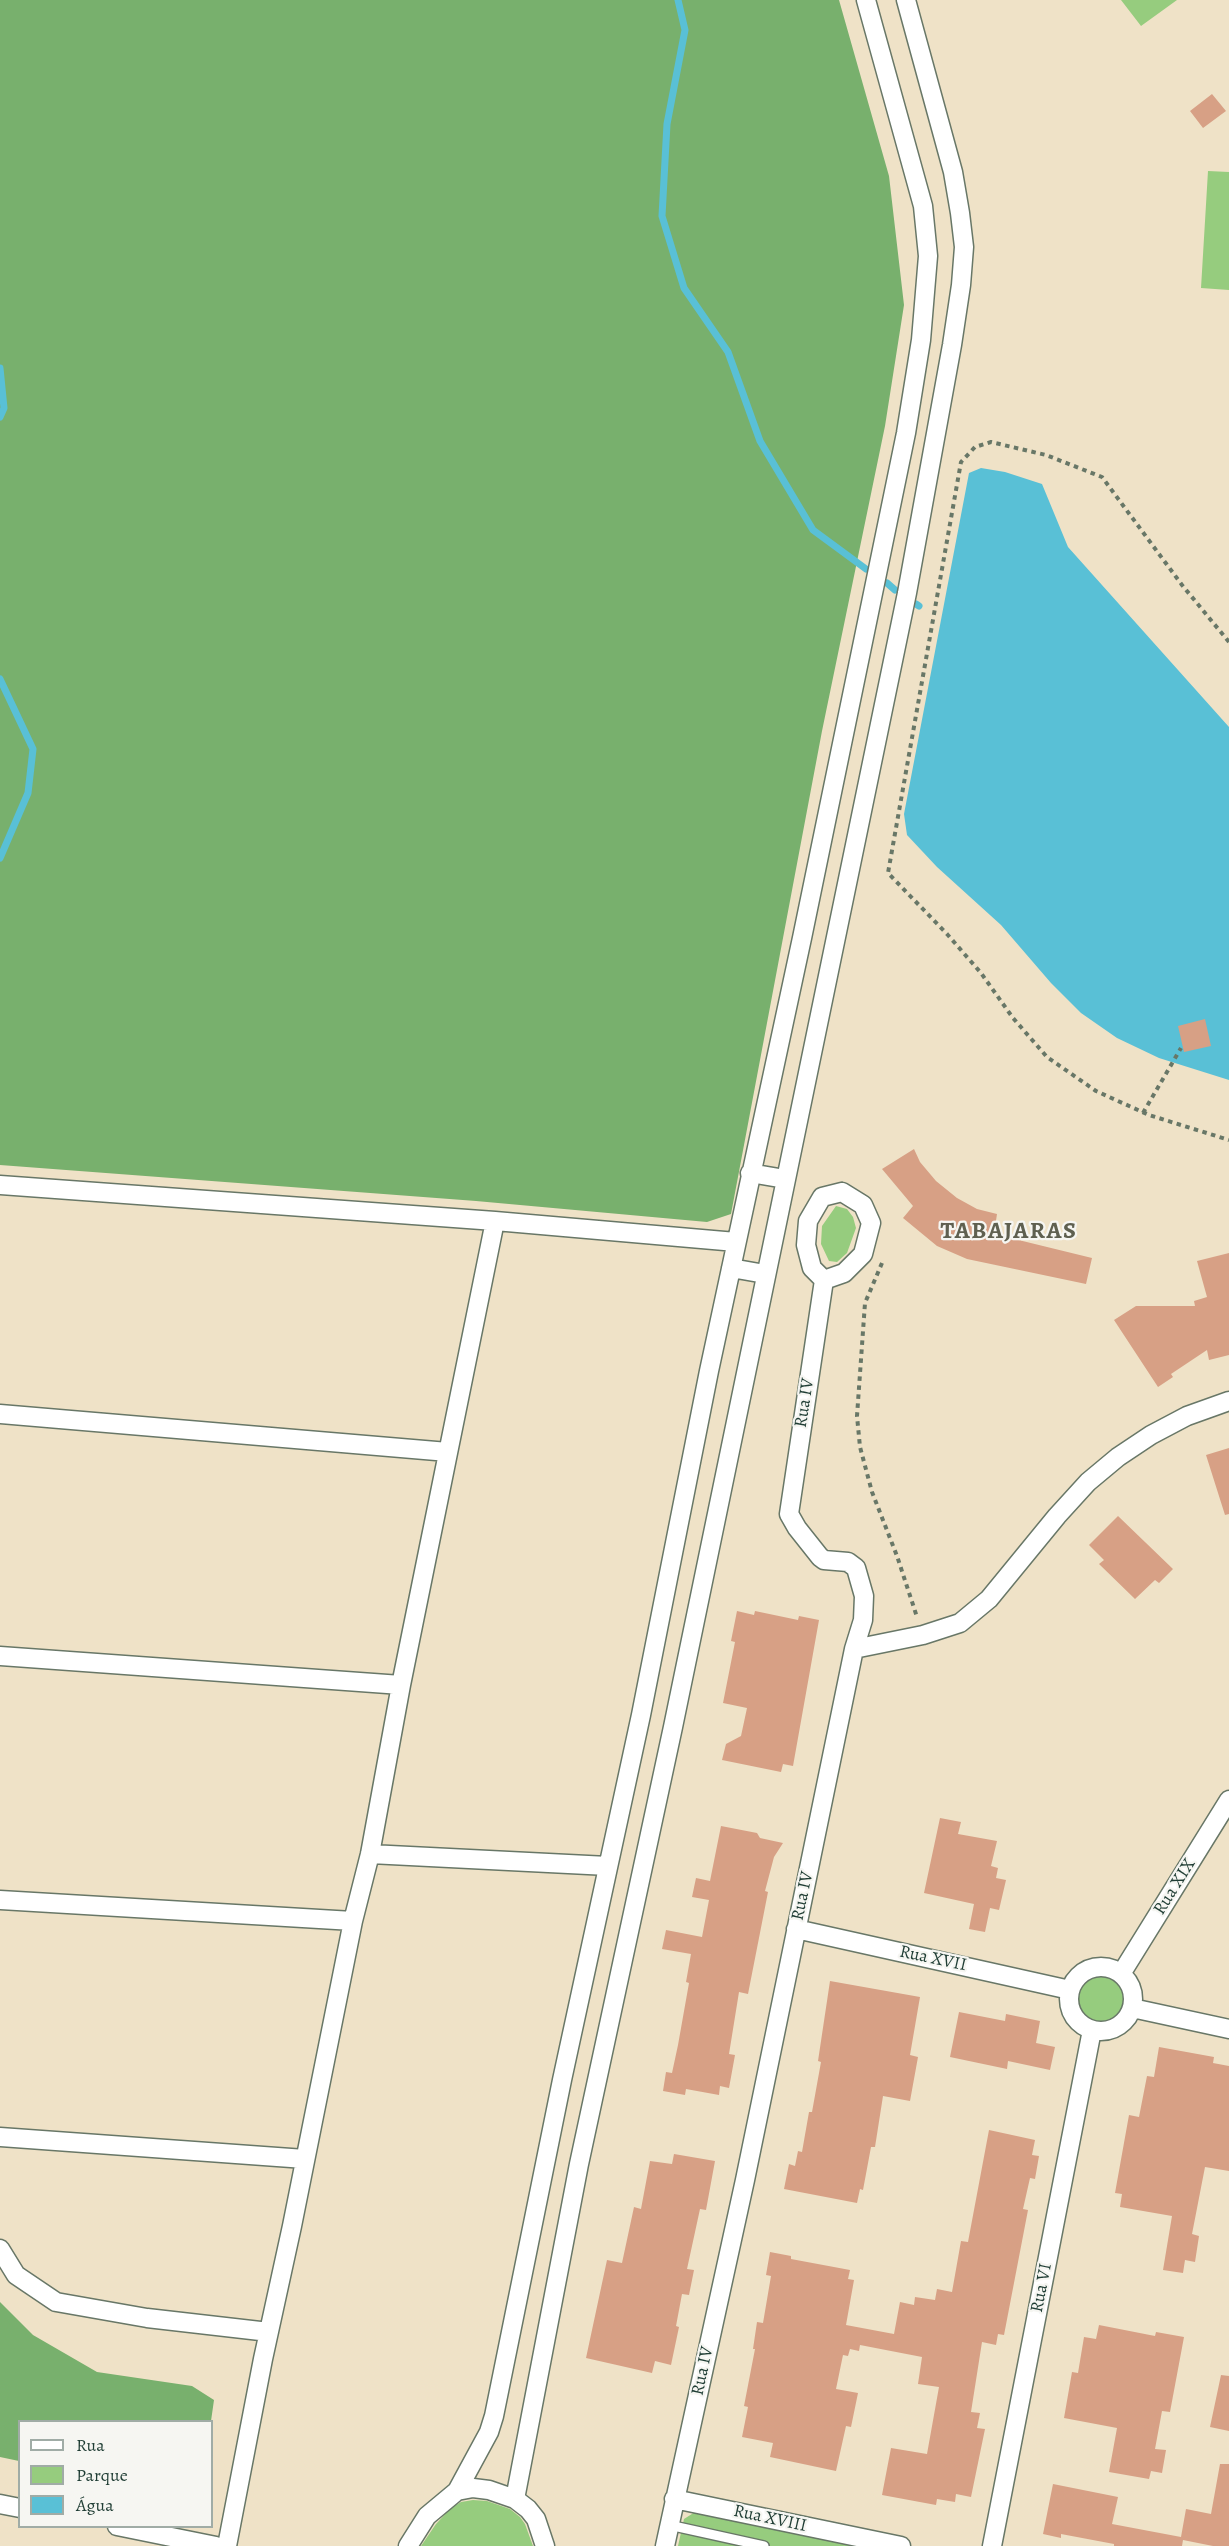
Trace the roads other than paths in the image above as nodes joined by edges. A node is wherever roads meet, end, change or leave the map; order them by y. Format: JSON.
{"nodes":[{"id":1,"x":866,"y":0,"type":"edge"},
{"id":2,"x":906,"y":0,"type":"edge"},
{"id":3,"x":921,"y":340,"type":"junction"},
{"id":4,"x":952,"y":345,"type":"junction"},
{"id":5,"x":750,"y":1173,"type":"junction"},
{"id":6,"x":784,"y":1179,"type":"junction"},
{"id":7,"x":0,"y":1185,"type":"edge"},
{"id":8,"x":495,"y":1221,"type":"junction"},
{"id":9,"x":736,"y":1242,"type":"junction"},
{"id":10,"x":731,"y":1268,"type":"junction"},
{"id":11,"x":765,"y":1274,"type":"junction"},
{"id":12,"x":824,"y":1280,"type":"junction"},
{"id":13,"x":1229,"y":1401,"type":"edge"},
{"id":14,"x":0,"y":1414,"type":"edge"},
{"id":15,"x":448,"y":1452,"type":"junction"},
{"id":16,"x":854,"y":1649,"type":"junction"},
{"id":17,"x":0,"y":1656,"type":"edge"},
{"id":18,"x":401,"y":1685,"type":"junction"},
{"id":19,"x":1229,"y":1800,"type":"edge"},
{"id":20,"x":370,"y":1854,"type":"junction"},
{"id":21,"x":608,"y":1866,"type":"junction"},
{"id":22,"x":0,"y":1900,"type":"edge"},
{"id":23,"x":353,"y":1921,"type":"junction"},
{"id":24,"x":796,"y":1929,"type":"junction"},
{"id":25,"x":1121,"y":1974,"type":"junction"},
{"id":26,"x":1070,"y":1990,"type":"junction"},
{"id":27,"x":1132,"y":2008,"type":"junction"},
{"id":28,"x":1229,"y":2029,"type":"edge"},
{"id":29,"x":1092,"y":2030,"type":"junction"},
{"id":30,"x":0,"y":2137,"type":"edge"},
{"id":31,"x":305,"y":2159,"type":"junction"},
{"id":32,"x":0,"y":2249,"type":"edge"},
{"id":33,"x":269,"y":2332,"type":"junction"},
{"id":34,"x":457,"y":2491,"type":"junction"},
{"id":35,"x":515,"y":2499,"type":"junction"},
{"id":36,"x":674,"y":2499,"type":"junction"},
{"id":37,"x":0,"y":2504,"type":"edge"},
{"id":38,"x":18,"y":2508,"type":"edge"},
{"id":39,"x":669,"y":2525,"type":"junction"},
{"id":40,"x":127,"y":2528,"type":"edge"},
{"id":41,"x":216,"y":2546,"type":"edge"},
{"id":42,"x":227,"y":2546,"type":"edge"},
{"id":43,"x":408,"y":2546,"type":"edge"},
{"id":44,"x":545,"y":2546,"type":"edge"},
{"id":45,"x":665,"y":2546,"type":"edge"},
{"id":46,"x":764,"y":2546,"type":"edge"},
{"id":47,"x":901,"y":2546,"type":"edge"},
{"id":48,"x":992,"y":2546,"type":"edge"}],
"edges":[{"from":1,"to":3,"type":"street"},
{"from":2,"to":4,"type":"street"},
{"from":3,"to":4,"type":"street"},
{"from":3,"to":5,"type":"street"},
{"from":4,"to":6,"type":"street"},
{"from":5,"to":6,"type":"street"},
{"from":5,"to":9,"type":"street"},
{"from":6,"to":11,"type":"street"},
{"from":7,"to":8,"type":"street"},
{"from":8,"to":9,"type":"street"},
{"from":8,"to":15,"type":"street"},
{"from":9,"to":10,"type":"street"},
{"from":10,"to":11,"type":"street"},
{"from":10,"to":21,"type":"street"},
{"from":11,"to":35,"type":"street"},
{"from":12,"to":12,"type":"street"},
{"from":12,"to":16,"type":"street","name":"Rua IV"},
{"from":13,"to":16,"type":"street"},
{"from":14,"to":15,"type":"street"},
{"from":15,"to":18,"type":"street"},
{"from":16,"to":24,"type":"street","name":"Rua IV"},
{"from":17,"to":18,"type":"street"},
{"from":18,"to":20,"type":"street"},
{"from":19,"to":25,"type":"street","name":"Rua XIX"},
{"from":20,"to":21,"type":"street"},
{"from":20,"to":23,"type":"street"},
{"from":21,"to":34,"type":"street"},
{"from":22,"to":23,"type":"street"},
{"from":23,"to":31,"type":"street"},
{"from":24,"to":26,"type":"street","name":"Rua XVII"},
{"from":24,"to":36,"type":"street","name":"Rua IV"},
{"from":25,"to":26,"type":"street"},
{"from":25,"to":27,"type":"street"},
{"from":26,"to":29,"type":"street"},
{"from":27,"to":28,"type":"street"},
{"from":27,"to":29,"type":"street"},
{"from":29,"to":48,"type":"street","name":"Rua VI"},
{"from":30,"to":31,"type":"street"},
{"from":31,"to":33,"type":"street"},
{"from":32,"to":33,"type":"street"},
{"from":33,"to":42,"type":"street"},
{"from":34,"to":35,"type":"street"},
{"from":34,"to":43,"type":"street"},
{"from":35,"to":44,"type":"street"},
{"from":36,"to":39,"type":"street","name":"Rua IV"},
{"from":36,"to":47,"type":"street","name":"Rua XVIII"},
{"from":37,"to":38,"type":"street"},
{"from":39,"to":45,"type":"street","name":"Rua IV"},
{"from":39,"to":46,"type":"lane"},
{"from":40,"to":41,"type":"street"}]}
